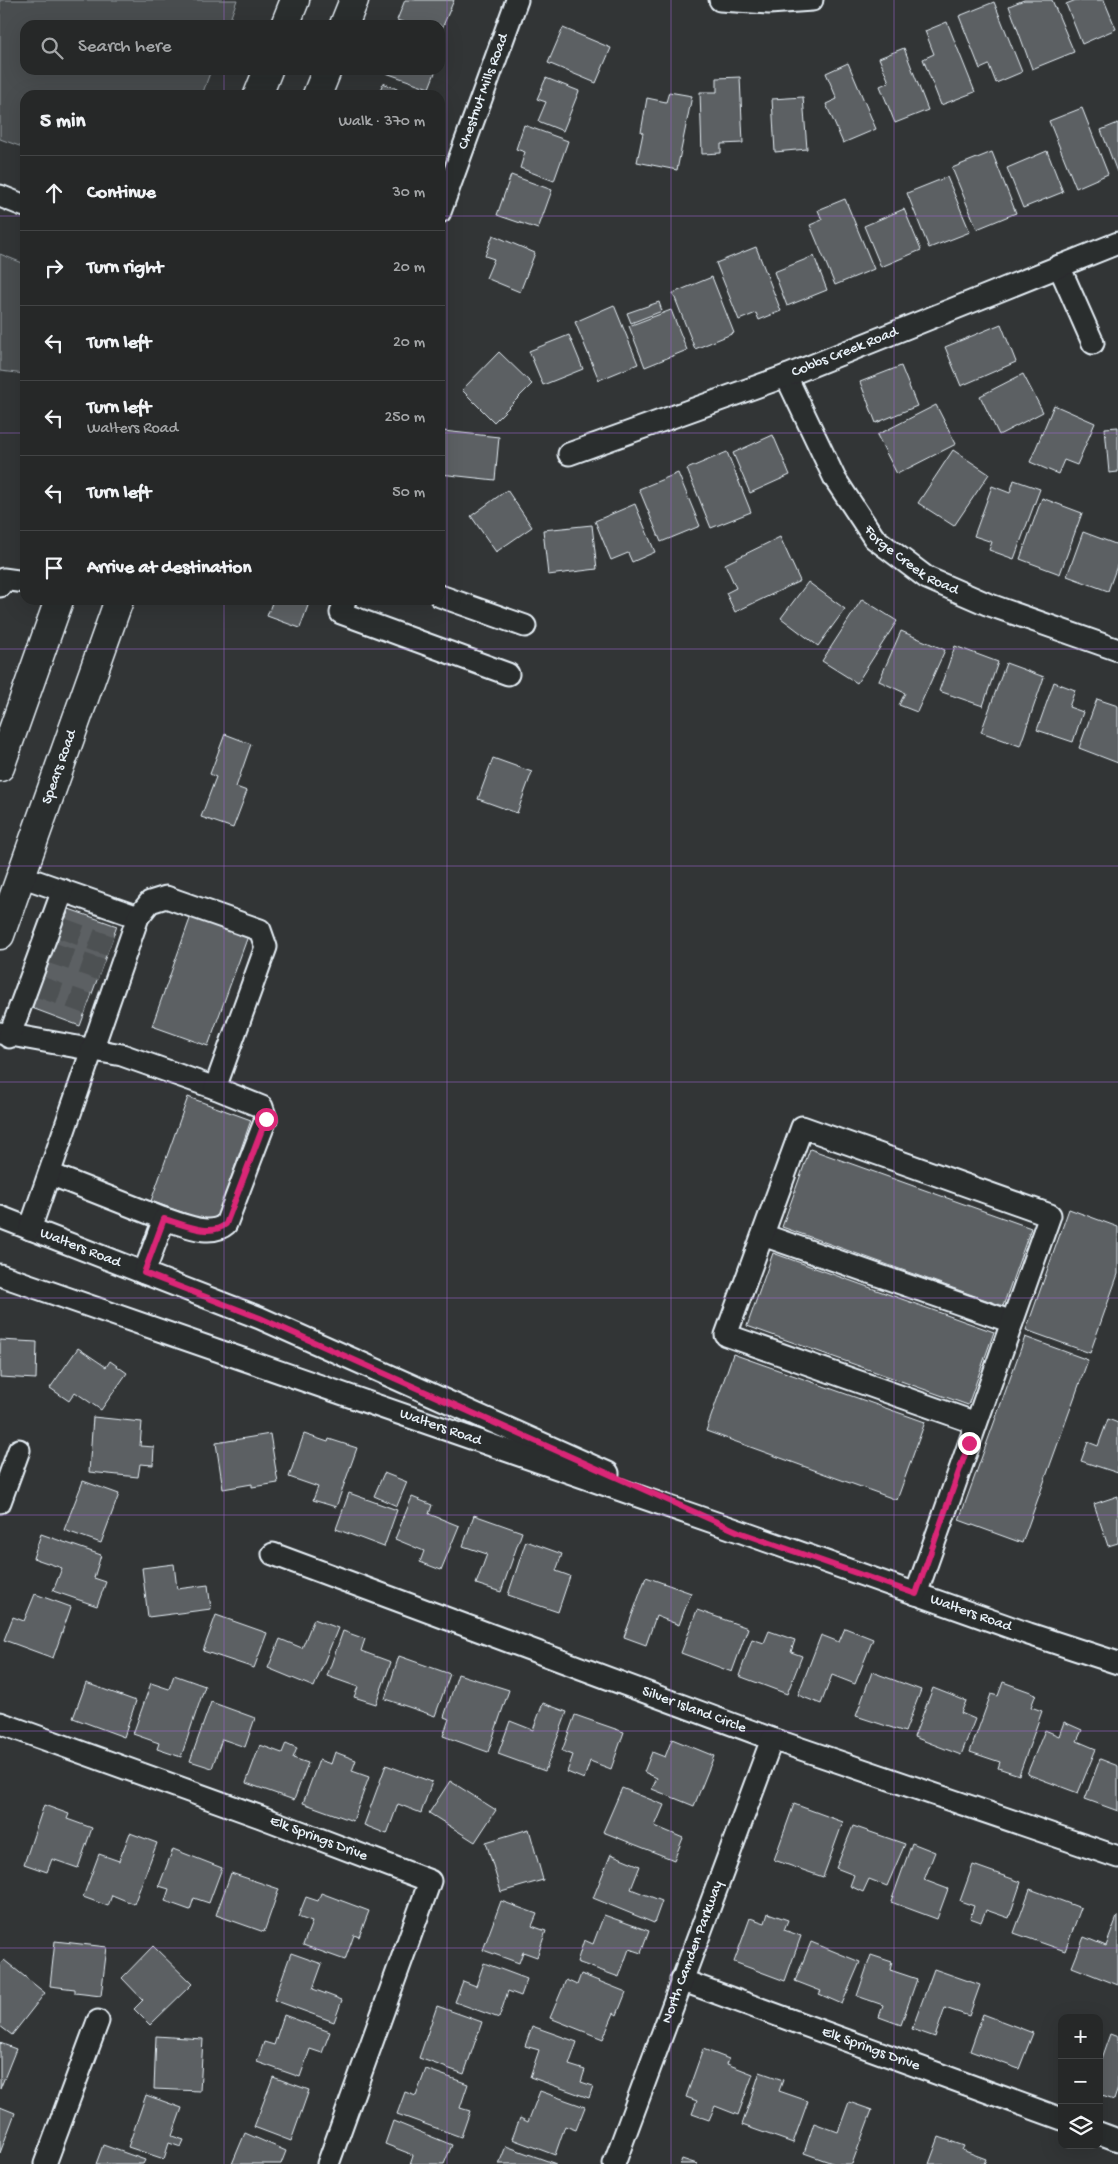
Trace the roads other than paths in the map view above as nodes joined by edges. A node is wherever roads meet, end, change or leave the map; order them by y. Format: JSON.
{"nodes":[{"id":1,"x":295,"y":0,"type":"edge"},
{"id":2,"x":354,"y":0,"type":"edge"},
{"id":3,"x":517,"y":0,"type":"edge"},
{"id":4,"x":720,"y":0,"type":"edge"},
{"id":5,"x":812,"y":0,"type":"edge"},
{"id":6,"x":288,"y":20,"type":"edge"},
{"id":7,"x":346,"y":20,"type":"edge"},
{"id":8,"x":266,"y":75,"type":"edge"},
{"id":9,"x":325,"y":75,"type":"edge"},
{"id":10,"x":260,"y":90,"type":"edge"},
{"id":11,"x":319,"y":90,"type":"edge"},
{"id":12,"x":0,"y":196,"type":"edge"},
{"id":13,"x":445,"y":198,"type":"edge"},
{"id":14,"x":20,"y":204,"type":"edge"},
{"id":15,"x":1118,"y":243,"type":"edge"},
{"id":16,"x":1059,"y":266,"type":"junction"},
{"id":17,"x":1093,"y":343,"type":"dead end"},
{"id":18,"x":786,"y":376,"type":"junction"},
{"id":19,"x":569,"y":454,"type":"dead end"},
{"id":20,"x":20,"y":581,"type":"edge"},
{"id":21,"x":0,"y":586,"type":"edge"},
{"id":22,"x":445,"y":598,"type":"edge"},
{"id":23,"x":57,"y":605,"type":"edge"},
{"id":24,"x":110,"y":605,"type":"edge"},
{"id":25,"x":343,"y":605,"type":"edge"},
{"id":26,"x":525,"y":626,"type":"dead end"},
{"id":27,"x":1118,"y":650,"type":"edge"},
{"id":28,"x":508,"y":674,"type":"dead end"},
{"id":29,"x":0,"y":767,"type":"edge"},
{"id":30,"x":21,"y":876,"type":"junction"},
{"id":31,"x":63,"y":890,"type":"junction"},
{"id":32,"x":138,"y":917,"type":"junction"},
{"id":33,"x":0,"y":935,"type":"edge"},
{"id":34,"x":5,"y":1035,"type":"edge"},
{"id":35,"x":92,"y":1051,"type":"junction"},
{"id":36,"x":215,"y":1088,"type":"junction"},
{"id":37,"x":50,"y":1174,"type":"junction"},
{"id":38,"x":0,"y":1217,"type":"edge"},
{"id":39,"x":164,"y":1219,"type":"junction"},
{"id":40,"x":30,"y":1229,"type":"junction"},
{"id":41,"x":763,"y":1235,"type":"junction"},
{"id":42,"x":144,"y":1273,"type":"junction"},
{"id":43,"x":0,"y":1275,"type":"edge"},
{"id":44,"x":1012,"y":1322,"type":"junction"},
{"id":45,"x":976,"y":1423,"type":"junction"},
{"id":46,"x":19,"y":1450,"type":"dead end"},
{"id":47,"x":0,"y":1502,"type":"edge"},
{"id":48,"x":739,"y":1532,"type":"junction"},
{"id":49,"x":273,"y":1554,"type":"dead end"},
{"id":50,"x":916,"y":1594,"type":"junction"},
{"id":51,"x":1118,"y":1663,"type":"edge"},
{"id":52,"x":0,"y":1724,"type":"edge"},
{"id":53,"x":772,"y":1739,"type":"junction"},
{"id":54,"x":1118,"y":1857,"type":"edge"},
{"id":55,"x":681,"y":1980,"type":"junction"},
{"id":56,"x":98,"y":2021,"type":"dead end"},
{"id":57,"x":1058,"y":2118,"type":"edge"},
{"id":58,"x":1103,"y":2134,"type":"edge"},
{"id":59,"x":1118,"y":2140,"type":"edge"},
{"id":60,"x":45,"y":2164,"type":"edge"},
{"id":61,"x":328,"y":2164,"type":"edge"},
{"id":62,"x":614,"y":2164,"type":"edge"}],
"edges":[{"from":1,"to":6,"type":"main road"},
{"from":2,"to":7,"type":"main road"},
{"from":3,"to":13,"type":"street","name":"Chestnut Mills Road"},
{"from":4,"to":5,"type":"street"},
{"from":8,"to":10,"type":"main road"},
{"from":9,"to":11,"type":"main road"},
{"from":12,"to":14,"type":"street"},
{"from":15,"to":16,"type":"street","name":"Cobbs Creek Road"},
{"from":16,"to":17,"type":"street"},
{"from":16,"to":18,"type":"street","name":"Cobbs Creek Road"},
{"from":18,"to":19,"type":"street","name":"Cobbs Creek Road"},
{"from":18,"to":27,"type":"street","name":"Forge Creek Road"},
{"from":20,"to":21,"type":"street"},
{"from":22,"to":26,"type":"street"},
{"from":23,"to":29,"type":"main road"},
{"from":24,"to":30,"type":"main road","name":"Spears Road"},
{"from":25,"to":28,"type":"street"},
{"from":30,"to":31,"type":"street"},
{"from":30,"to":33,"type":"main road","name":"Spears Road"},
{"from":31,"to":32,"type":"street"},
{"from":31,"to":34,"type":"street"},
{"from":32,"to":35,"type":"street"},
{"from":32,"to":36,"type":"street"},
{"from":34,"to":35,"type":"street"},
{"from":35,"to":36,"type":"street"},
{"from":35,"to":37,"type":"street"},
{"from":36,"to":39,"type":"street"},
{"from":37,"to":39,"type":"street"},
{"from":37,"to":40,"type":"street"},
{"from":38,"to":40,"type":"street","name":"Walters Road"},
{"from":39,"to":42,"type":"street"},
{"from":40,"to":42,"type":"street","name":"Walters Road"},
{"from":41,"to":44,"type":"street"},
{"from":41,"to":44,"type":"street"},
{"from":41,"to":45,"type":"street"},
{"from":42,"to":48,"type":"street","name":"Walters Road"},
{"from":43,"to":48,"type":"street","name":"Walters Road"},
{"from":44,"to":45,"type":"street"},
{"from":45,"to":50,"type":"street"},
{"from":46,"to":47,"type":"street"},
{"from":48,"to":50,"type":"street","name":"Walters Road"},
{"from":49,"to":53,"type":"street","name":"Silver Island Circle"},
{"from":50,"to":51,"type":"street","name":"Walters Road"},
{"from":52,"to":61,"type":"street","name":"Elk Springs Drive"},
{"from":53,"to":54,"type":"street","name":"Silver Island Circle"},
{"from":53,"to":55,"type":"street","name":"North Camden Parkway"},
{"from":55,"to":57,"type":"street","name":"Elk Springs Drive"},
{"from":55,"to":62,"type":"street","name":"North Camden Parkway"},
{"from":56,"to":60,"type":"street"},
{"from":58,"to":59,"type":"street"}]}
